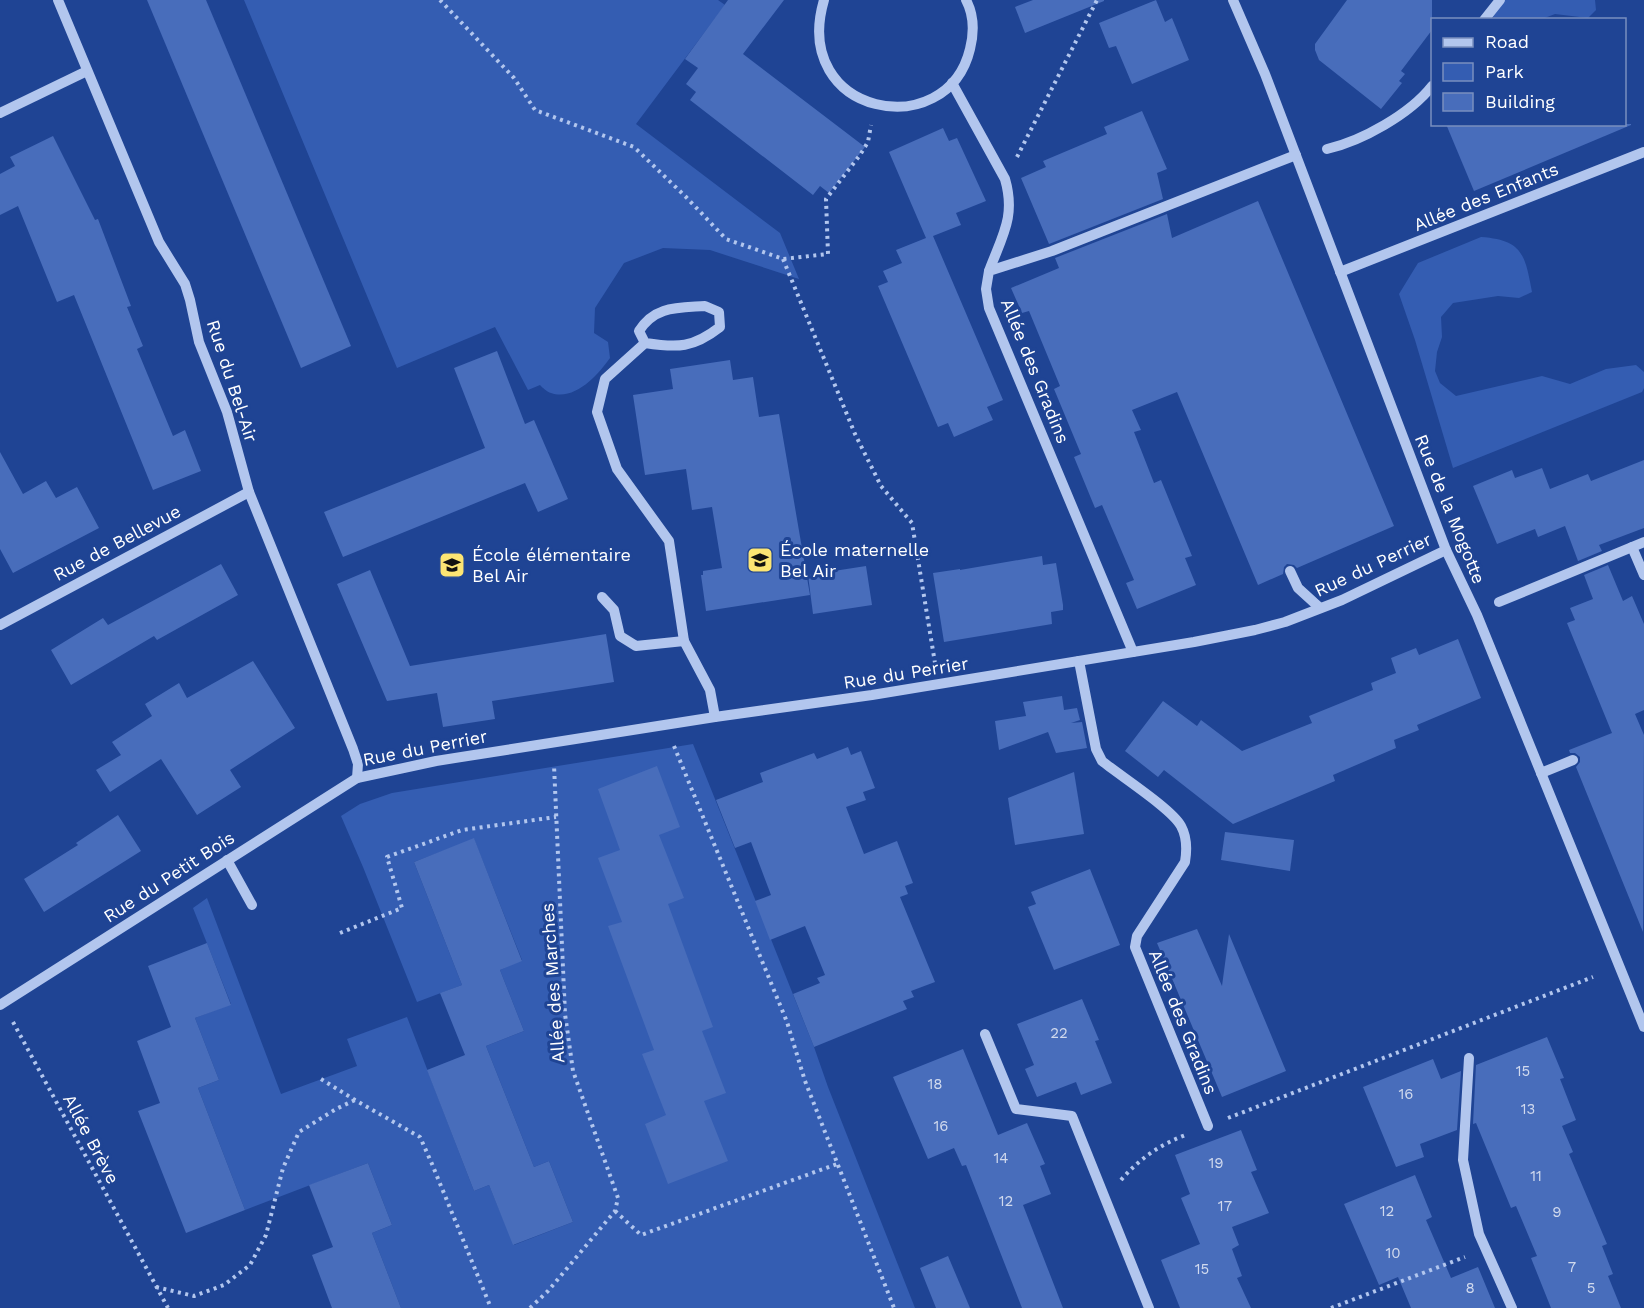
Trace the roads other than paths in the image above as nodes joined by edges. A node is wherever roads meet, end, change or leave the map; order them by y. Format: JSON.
{"nodes":[{"id":1,"x":58,"y":0,"type":"edge"},
{"id":2,"x":824,"y":0,"type":"edge"},
{"id":3,"x":966,"y":0,"type":"edge"},
{"id":4,"x":1233,"y":0,"type":"edge"},
{"id":5,"x":1500,"y":0,"type":"edge"},
{"id":6,"x":1486,"y":18,"type":"edge"},
{"id":7,"x":87,"y":70,"type":"junction"},
{"id":8,"x":952,"y":83,"type":"junction"},
{"id":9,"x":1431,"y":87,"type":"edge"},
{"id":10,"x":0,"y":113,"type":"edge"},
{"id":11,"x":1327,"y":149,"type":"dead end"},
{"id":12,"x":1644,"y":152,"type":"edge"},
{"id":13,"x":1296,"y":155,"type":"junction"},
{"id":14,"x":989,"y":271,"type":"junction"},
{"id":15,"x":1340,"y":272,"type":"junction"},
{"id":16,"x":645,"y":343,"type":"junction"},
{"id":17,"x":249,"y":492,"type":"junction"},
{"id":18,"x":1644,"y":542,"type":"edge"},
{"id":19,"x":1632,"y":547,"type":"junction"},
{"id":20,"x":1446,"y":550,"type":"junction"},
{"id":21,"x":1290,"y":571,"type":"dead end"},
{"id":22,"x":1644,"y":575,"type":"edge"},
{"id":23,"x":602,"y":597,"type":"dead end"},
{"id":24,"x":1499,"y":602,"type":"dead end"},
{"id":25,"x":1320,"y":608,"type":"junction"},
{"id":26,"x":0,"y":625,"type":"edge"},
{"id":27,"x":684,"y":641,"type":"junction"},
{"id":28,"x":1133,"y":652,"type":"junction"},
{"id":29,"x":1079,"y":661,"type":"junction"},
{"id":30,"x":715,"y":717,"type":"junction"},
{"id":31,"x":1573,"y":760,"type":"dead end"},
{"id":32,"x":1541,"y":773,"type":"junction"},
{"id":33,"x":357,"y":778,"type":"junction"},
{"id":34,"x":227,"y":860,"type":"junction"},
{"id":35,"x":252,"y":905,"type":"dead end"},
{"id":36,"x":1639,"y":999,"type":"edge"},
{"id":37,"x":2,"y":1004,"type":"edge"},
{"id":38,"x":1644,"y":1027,"type":"edge"},
{"id":39,"x":985,"y":1034,"type":"dead end"},
{"id":40,"x":1469,"y":1058,"type":"dead end"},
{"id":41,"x":1208,"y":1126,"type":"road end"},
{"id":42,"x":1149,"y":1308,"type":"edge"},
{"id":43,"x":1512,"y":1308,"type":"edge"}],
"edges":[{"from":1,"to":7,"type":"street","name":"Rue du Bel-Air"},
{"from":2,"to":8,"type":"street"},
{"from":3,"to":8,"type":"street"},
{"from":4,"to":13,"type":"street","name":"Rue de la Mogotte"},
{"from":5,"to":6,"type":"street"},
{"from":7,"to":10,"type":"street"},
{"from":7,"to":17,"type":"street","name":"Rue du Bel-Air"},
{"from":8,"to":14,"type":"street","name":"Allée des Gradins"},
{"from":9,"to":11,"type":"street"},
{"from":12,"to":15,"type":"street","name":"Allée des Enfants"},
{"from":13,"to":14,"type":"street"},
{"from":13,"to":15,"type":"street","name":"Rue de la Mogotte"},
{"from":14,"to":28,"type":"street","name":"Allée des Gradins"},
{"from":15,"to":20,"type":"street","name":"Rue de la Mogotte"},
{"from":16,"to":16,"type":"street"},
{"from":16,"to":27,"type":"street"},
{"from":17,"to":26,"type":"street","name":"Rue de Bellevue"},
{"from":17,"to":33,"type":"street","name":"Rue du Bel-Air"},
{"from":18,"to":19,"type":"street"},
{"from":19,"to":22,"type":"street"},
{"from":19,"to":24,"type":"street"},
{"from":20,"to":25,"type":"street","name":"Rue du Perrier"},
{"from":20,"to":32,"type":"street","name":"Rue de la Mogotte"},
{"from":21,"to":25,"type":"street"},
{"from":23,"to":27,"type":"street"},
{"from":25,"to":28,"type":"street","name":"Rue du Perrier"},
{"from":27,"to":30,"type":"street"},
{"from":28,"to":29,"type":"street","name":"Rue du Perrier"},
{"from":29,"to":30,"type":"street","name":"Rue du Perrier"},
{"from":29,"to":41,"type":"street","name":"Allée des Gradins"},
{"from":30,"to":33,"type":"street","name":"Rue du Perrier"},
{"from":31,"to":32,"type":"street"},
{"from":32,"to":36,"type":"street","name":"Rue de la Mogotte"},
{"from":33,"to":34,"type":"street","name":"Rue du Petit Bois"},
{"from":34,"to":35,"type":"street"},
{"from":34,"to":37,"type":"street","name":"Rue du Petit Bois"},
{"from":36,"to":38,"type":"street","name":"Rue de la Mogotte"},
{"from":39,"to":42,"type":"street"},
{"from":40,"to":43,"type":"street"}]}
